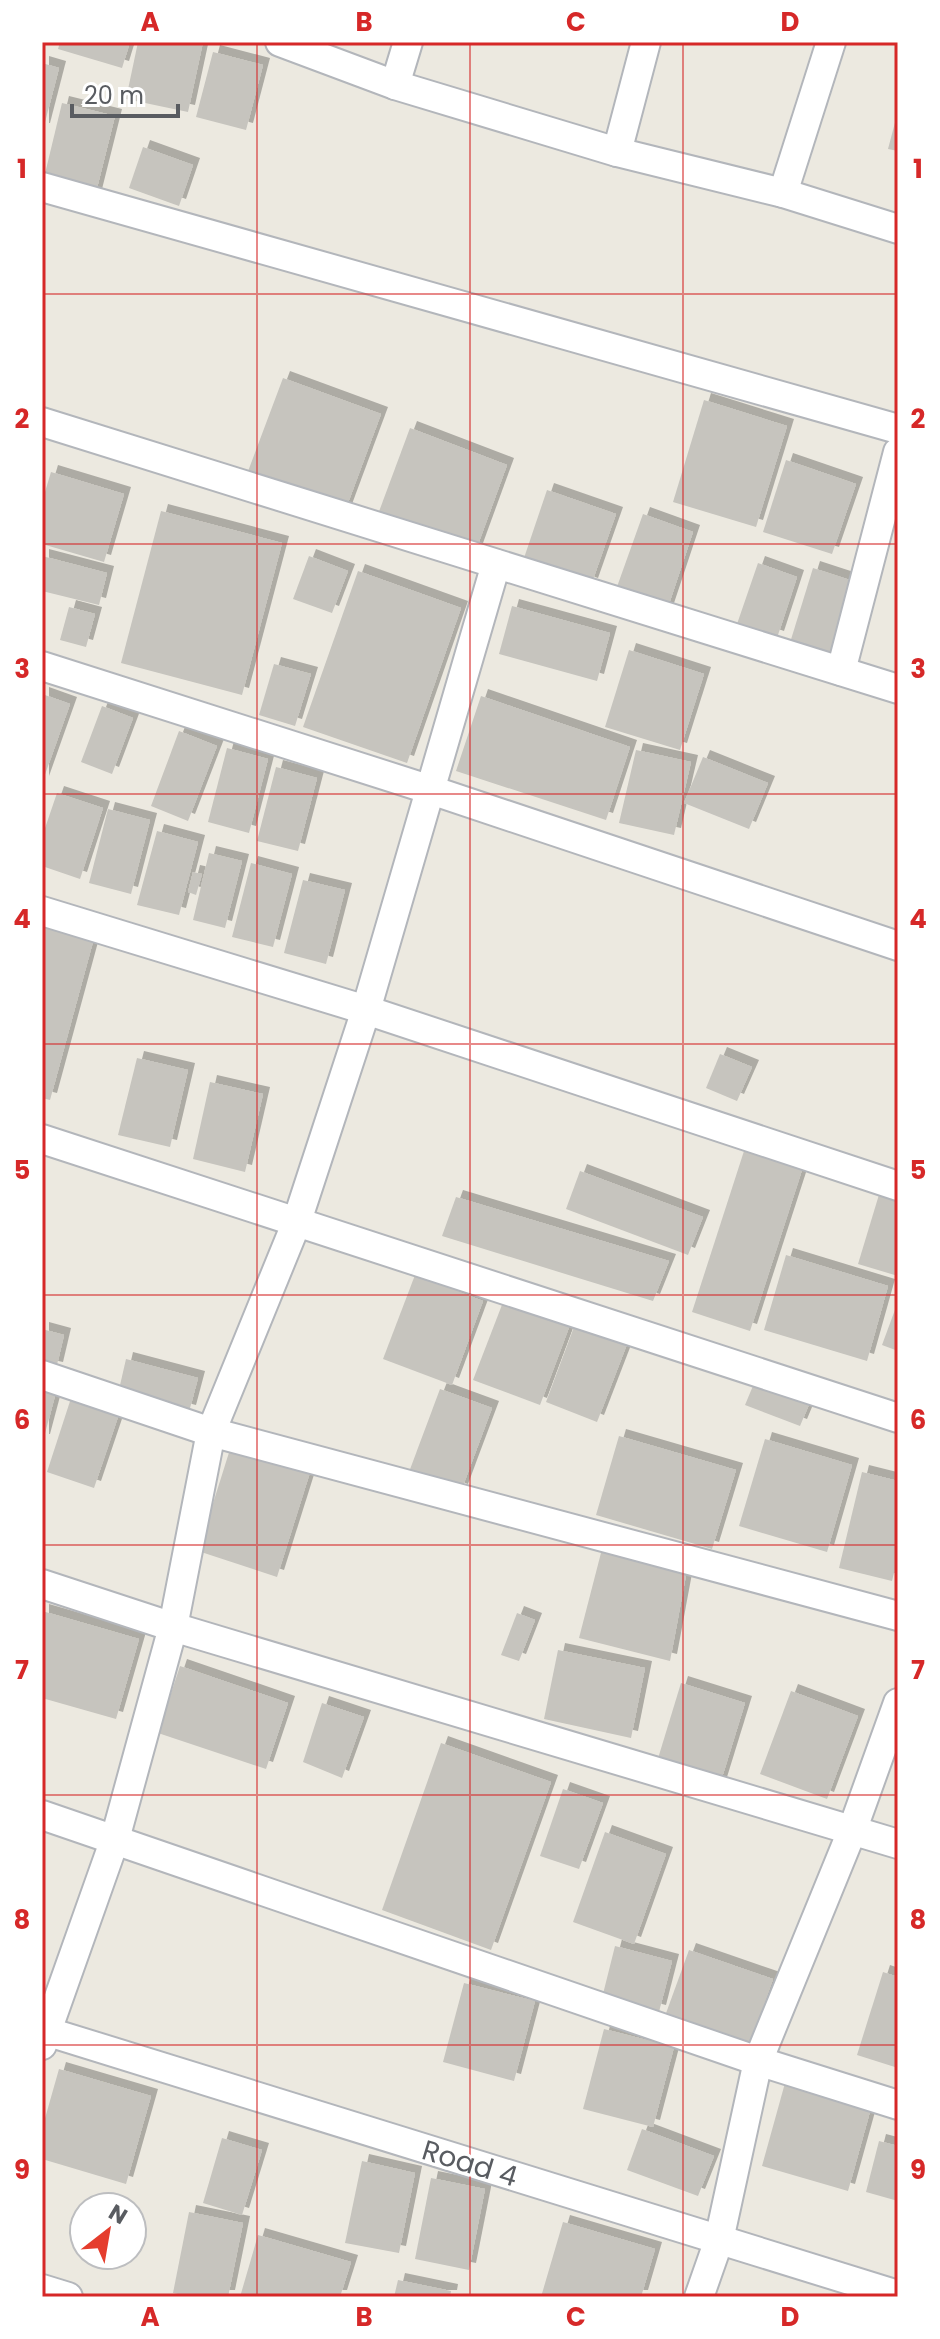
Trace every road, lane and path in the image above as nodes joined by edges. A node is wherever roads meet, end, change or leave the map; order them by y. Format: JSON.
{"nodes":[{"id":1,"x":280,"y":42,"type":"edge"},
{"id":2,"x":408,"y":42,"type":"edge"},
{"id":3,"x":646,"y":42,"type":"edge"},
{"id":4,"x":831,"y":42,"type":"edge"},
{"id":5,"x":395,"y":85,"type":"junction"},
{"id":6,"x":617,"y":152,"type":"junction"},
{"id":7,"x":42,"y":187,"type":"edge"},
{"id":8,"x":783,"y":193,"type":"junction"},
{"id":9,"x":898,"y":229,"type":"edge"},
{"id":10,"x":42,"y":422,"type":"edge"},
{"id":11,"x":898,"y":429,"type":"edge"},
{"id":12,"x":898,"y":452,"type":"edge"},
{"id":13,"x":496,"y":564,"type":"junction"},
{"id":14,"x":42,"y":666,"type":"edge"},
{"id":15,"x":841,"y":671,"type":"junction"},
{"id":16,"x":898,"y":689,"type":"edge"},
{"id":17,"x":428,"y":789,"type":"junction"},
{"id":18,"x":42,"y":911,"type":"edge"},
{"id":19,"x":898,"y":946,"type":"edge"},
{"id":20,"x":366,"y":1010,"type":"junction"},
{"id":21,"x":42,"y":1139,"type":"edge"},
{"id":22,"x":898,"y":1186,"type":"edge"},
{"id":23,"x":296,"y":1224,"type":"junction"},
{"id":24,"x":42,"y":1375,"type":"edge"},
{"id":25,"x":898,"y":1418,"type":"edge"},
{"id":26,"x":211,"y":1432,"type":"junction"},
{"id":27,"x":42,"y":1584,"type":"edge"},
{"id":28,"x":898,"y":1616,"type":"edge"},
{"id":29,"x":173,"y":1627,"type":"junction"},
{"id":30,"x":898,"y":1703,"type":"edge"},
{"id":31,"x":42,"y":1815,"type":"edge"},
{"id":32,"x":852,"y":1831,"type":"junction"},
{"id":33,"x":115,"y":1839,"type":"junction"},
{"id":34,"x":898,"y":1844,"type":"edge"},
{"id":35,"x":43,"y":2035,"type":"edge"},
{"id":36,"x":758,"y":2061,"type":"junction"},
{"id":37,"x":898,"y":2105,"type":"edge"},
{"id":38,"x":719,"y":2240,"type":"junction"},
{"id":39,"x":42,"y":2289,"type":"edge"},
{"id":40,"x":898,"y":2295,"type":"edge"},
{"id":41,"x":68,"y":2297,"type":"edge"},
{"id":42,"x":699,"y":2297,"type":"edge"}],
"edges":[{"from":1,"to":5,"type":"street"},
{"from":2,"to":5,"type":"street"},
{"from":3,"to":6,"type":"street"},
{"from":4,"to":8,"type":"street"},
{"from":5,"to":6,"type":"street"},
{"from":6,"to":8,"type":"street"},
{"from":7,"to":11,"type":"street"},
{"from":8,"to":9,"type":"street"},
{"from":10,"to":13,"type":"street"},
{"from":12,"to":15,"type":"street"},
{"from":13,"to":15,"type":"street"},
{"from":13,"to":17,"type":"street"},
{"from":14,"to":17,"type":"street"},
{"from":15,"to":16,"type":"street"},
{"from":17,"to":19,"type":"street"},
{"from":17,"to":20,"type":"street"},
{"from":18,"to":20,"type":"street"},
{"from":20,"to":22,"type":"street"},
{"from":20,"to":23,"type":"street"},
{"from":21,"to":23,"type":"street"},
{"from":23,"to":25,"type":"street"},
{"from":23,"to":26,"type":"street"},
{"from":24,"to":26,"type":"street"},
{"from":26,"to":28,"type":"street"},
{"from":26,"to":29,"type":"street"},
{"from":27,"to":29,"type":"street"},
{"from":29,"to":32,"type":"street"},
{"from":29,"to":33,"type":"street"},
{"from":30,"to":32,"type":"street"},
{"from":31,"to":33,"type":"street"},
{"from":32,"to":34,"type":"street"},
{"from":32,"to":36,"type":"street"},
{"from":33,"to":35,"type":"street"},
{"from":33,"to":36,"type":"street"},
{"from":35,"to":38,"type":"street","name":"Road 4"},
{"from":36,"to":37,"type":"street"},
{"from":36,"to":38,"type":"street"},
{"from":38,"to":40,"type":"street","name":"Road 4"},
{"from":38,"to":42,"type":"street"},
{"from":39,"to":41,"type":"street"}]}
